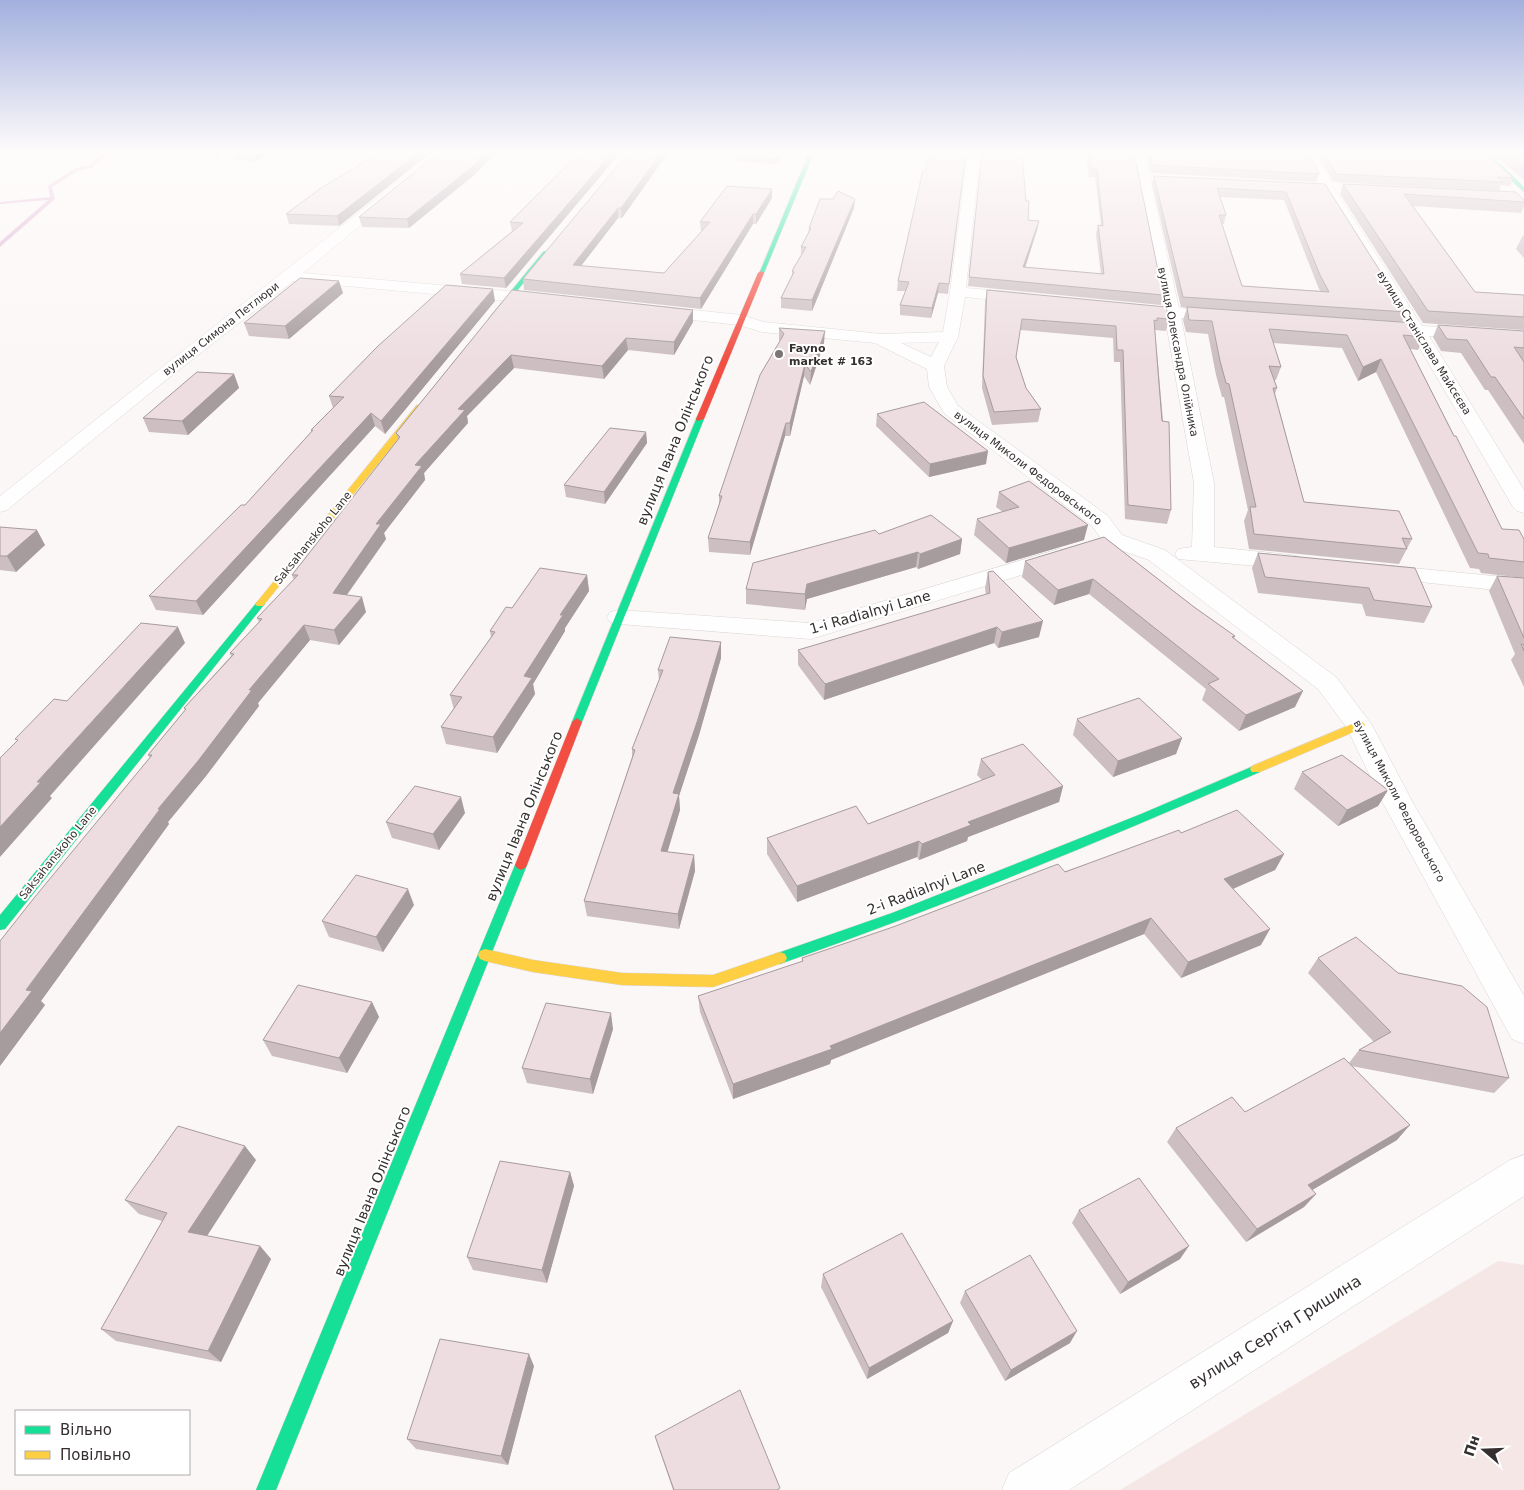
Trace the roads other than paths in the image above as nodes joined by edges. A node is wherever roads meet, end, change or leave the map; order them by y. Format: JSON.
{"nodes":[{"id":1,"x":357,"y":223,"type":"edge"},
{"id":2,"x":783,"y":223,"type":"edge"},
{"id":3,"x":966,"y":223,"type":"edge"},
{"id":4,"x":1155,"y":223,"type":"edge"},
{"id":5,"x":1349,"y":223,"type":"edge"},
{"id":6,"x":554,"y":243,"type":"edge"},
{"id":7,"x":290,"y":276,"type":"junction"},
{"id":8,"x":958,"y":292,"type":"junction"},
{"id":9,"x":510,"y":295,"type":"junction"},
{"id":10,"x":558,"y":300,"type":"edge"},
{"id":11,"x":1036,"y":300,"type":"edge"},
{"id":12,"x":1114,"y":307,"type":"edge"},
{"id":13,"x":645,"y":310,"type":"edge"},
{"id":14,"x":1172,"y":313,"type":"junction"},
{"id":15,"x":1241,"y":318,"type":"edge"},
{"id":16,"x":741,"y":320,"type":"junction"},
{"id":17,"x":485,"y":326,"type":"edge"},
{"id":18,"x":1368,"y":327,"type":"edge"},
{"id":19,"x":1417,"y":330,"type":"junction"},
{"id":20,"x":950,"y":337,"type":"junction"},
{"id":21,"x":879,"y":338,"type":"junction"},
{"id":22,"x":1524,"y":338,"type":"edge"},
{"id":23,"x":935,"y":366,"type":"junction"},
{"id":24,"x":429,"y":395,"type":"edge"},
{"id":25,"x":0,"y":506,"type":"edge"},
{"id":26,"x":1524,"y":507,"type":"edge"},
{"id":27,"x":1095,"y":545,"type":"junction"},
{"id":28,"x":1203,"y":553,"type":"junction"},
{"id":29,"x":1157,"y":555,"type":"junction"},
{"id":30,"x":1310,"y":564,"type":"edge"},
{"id":31,"x":1358,"y":569,"type":"edge"},
{"id":32,"x":1524,"y":586,"type":"edge"},
{"id":33,"x":619,"y":617,"type":"junction"},
{"id":34,"x":1359,"y":725,"type":"junction"},
{"id":35,"x":0,"y":925,"type":"edge"},
{"id":36,"x":485,"y":955,"type":"junction"},
{"id":37,"x":1524,"y":1028,"type":"edge"},
{"id":38,"x":1524,"y":1174,"type":"edge"},
{"id":39,"x":266,"y":1490,"type":"edge"},
{"id":40,"x":1026,"y":1490,"type":"edge"}],
"edges":[{"from":1,"to":7,"type":"street","name":"вулиця Симона Петлюри"},
{"from":2,"to":16,"type":"street","name":"вулиця Івана Олінського"},
{"from":3,"to":8,"type":"street"},
{"from":4,"to":14,"type":"street","name":"вулиця Олександра Олійника"},
{"from":5,"to":19,"type":"street","name":"вулиця Станіслава Майсєєва"},
{"from":6,"to":9,"type":"street"},
{"from":7,"to":9,"type":"street"},
{"from":7,"to":25,"type":"street","name":"вулиця Симона Петлюри"},
{"from":8,"to":11,"type":"street"},
{"from":8,"to":20,"type":"street"},
{"from":9,"to":10,"type":"street"},
{"from":9,"to":17,"type":"street"},
{"from":12,"to":14,"type":"street"},
{"from":13,"to":16,"type":"street"},
{"from":14,"to":15,"type":"street"},
{"from":14,"to":28,"type":"street","name":"вулиця Олександра Олійника"},
{"from":16,"to":21,"type":"street"},
{"from":16,"to":33,"type":"street","name":"вулиця Івана Олінського"},
{"from":18,"to":19,"type":"street"},
{"from":19,"to":22,"type":"street"},
{"from":19,"to":26,"type":"street","name":"вулиця Станіслава Майсєєва"},
{"from":20,"to":21,"type":"street"},
{"from":20,"to":23,"type":"street"},
{"from":21,"to":23,"type":"street"},
{"from":23,"to":27,"type":"street","name":"вулиця Миколи Федоровського"},
{"from":24,"to":35,"type":"street","name":"Saksahanskoho Lane"},
{"from":27,"to":29,"type":"street","name":"вулиця Миколи Федоровського"},
{"from":27,"to":33,"type":"street","name":"1-i Radialnyi Lane"},
{"from":28,"to":29,"type":"street"},
{"from":28,"to":30,"type":"street"},
{"from":29,"to":34,"type":"street","name":"вулиця Миколи Федоровського"},
{"from":31,"to":32,"type":"street"},
{"from":33,"to":36,"type":"street","name":"вулиця Івана Олінського"},
{"from":34,"to":36,"type":"street","name":"2-i Radialnyi Lane"},
{"from":34,"to":37,"type":"street","name":"вулиця Миколи Федоровського"},
{"from":36,"to":39,"type":"street","name":"вулиця Івана Олінського"},
{"from":38,"to":40,"type":"street","name":"вулиця Сергія Гришина"}]}
